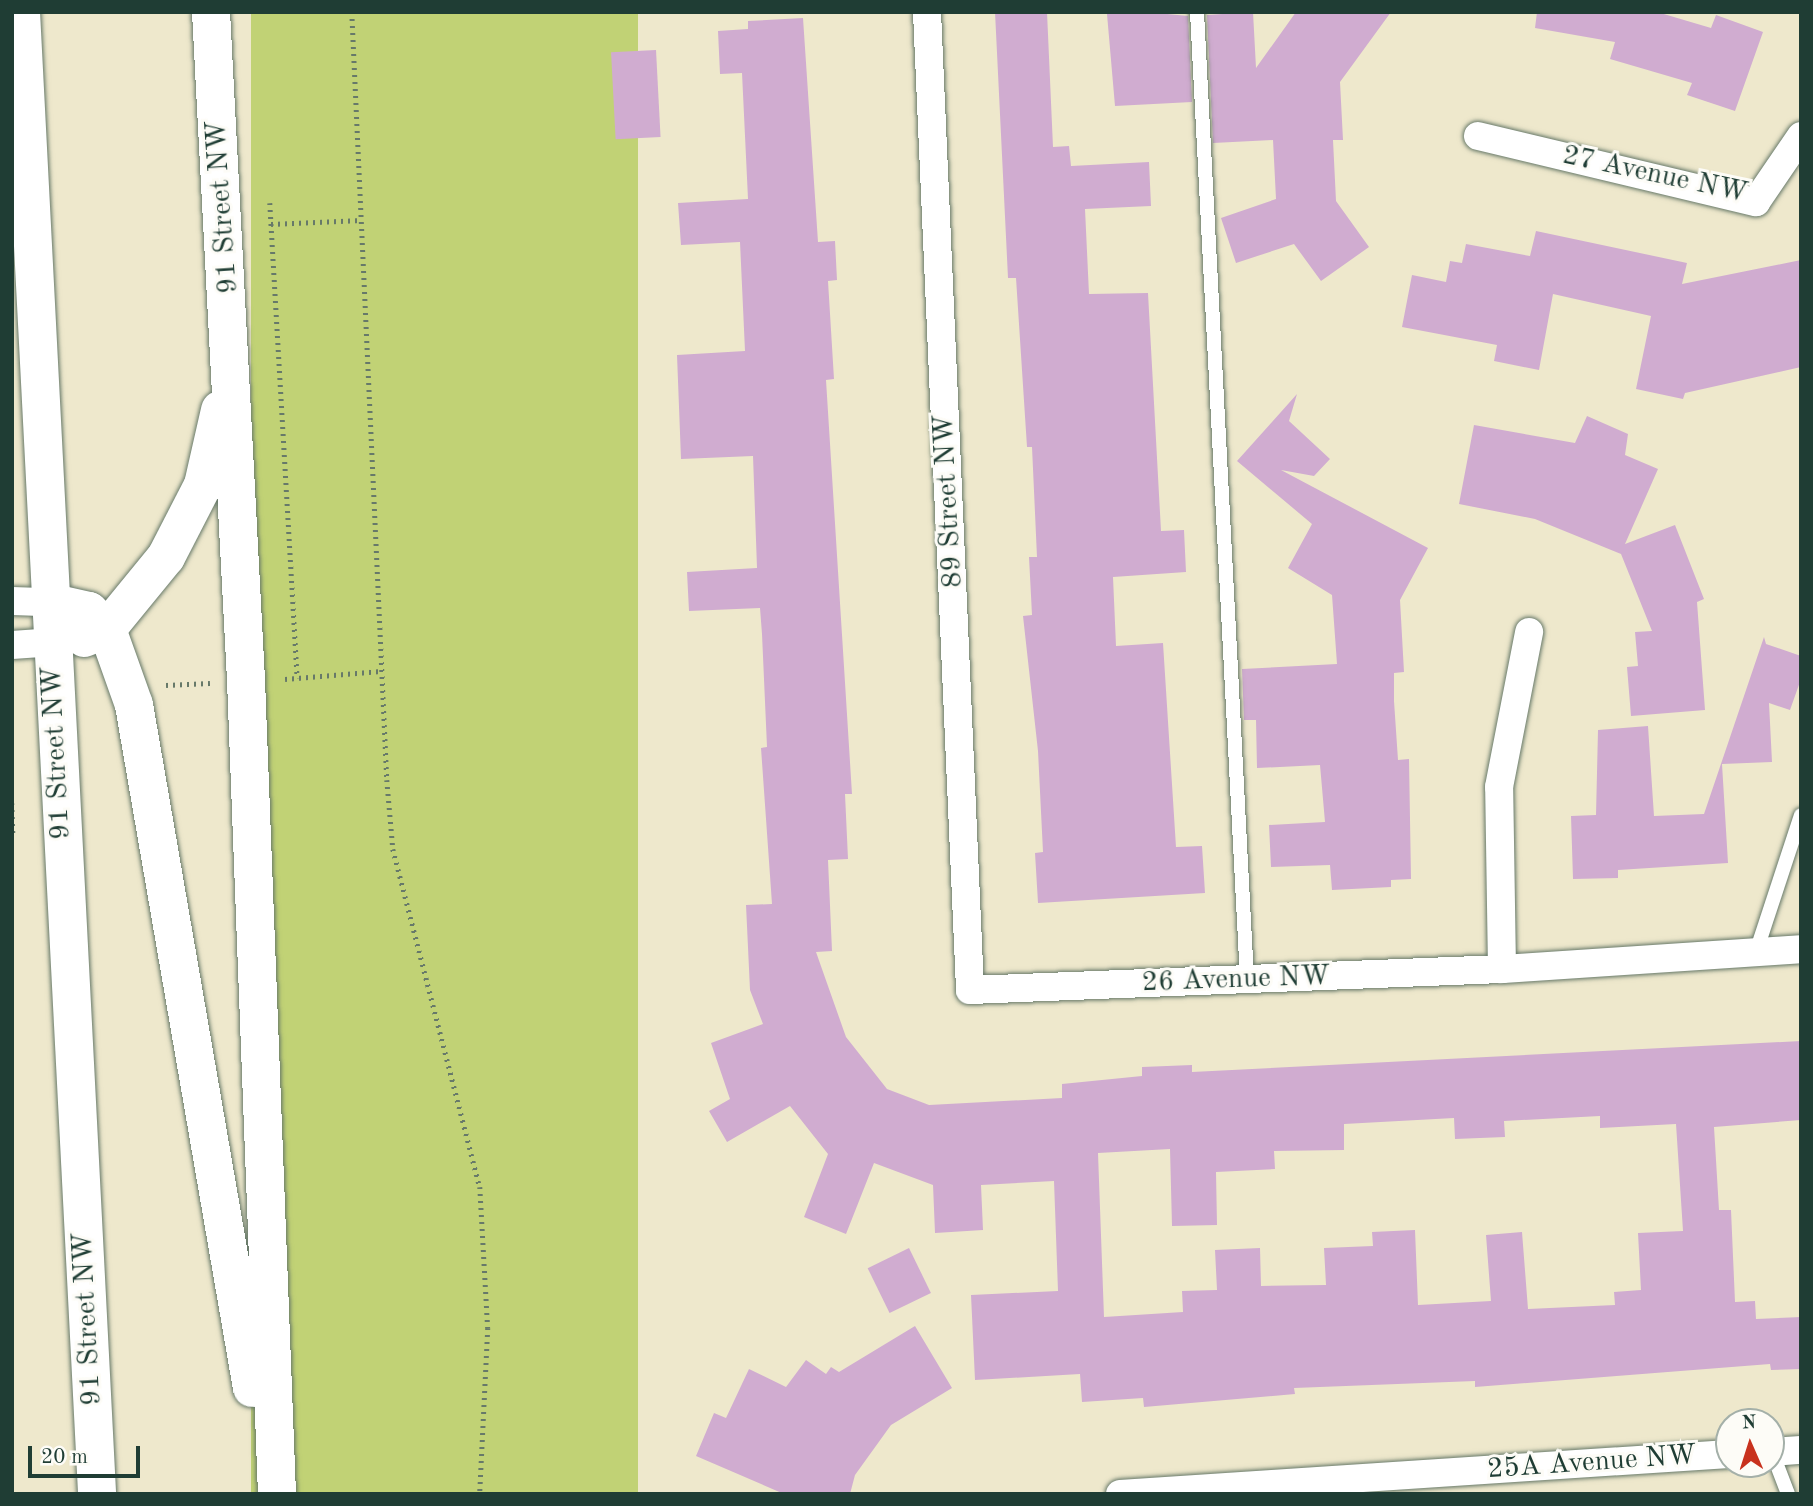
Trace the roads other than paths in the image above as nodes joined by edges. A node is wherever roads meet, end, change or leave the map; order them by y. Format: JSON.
{"nodes":[{"id":1,"x":21,"y":12,"type":"edge"},
{"id":2,"x":927,"y":12,"type":"edge"},
{"id":3,"x":1198,"y":12,"type":"edge"},
{"id":4,"x":209,"y":23,"type":"edge"},
{"id":5,"x":1478,"y":135,"type":"dead end"},
{"id":6,"x":1801,"y":136,"type":"edge"},
{"id":7,"x":226,"y":232,"type":"junction"},
{"id":8,"x":30,"y":601,"type":"edge"},
{"id":9,"x":107,"y":629,"type":"junction"},
{"id":10,"x":1529,"y":632,"type":"dead end"},
{"id":11,"x":51,"y":642,"type":"junction"},
{"id":12,"x":12,"y":645,"type":"edge"},
{"id":13,"x":1801,"y":814,"type":"edge"},
{"id":14,"x":1801,"y":949,"type":"edge"},
{"id":15,"x":1756,"y":952,"type":"junction"},
{"id":16,"x":1502,"y":969,"type":"junction"},
{"id":17,"x":1247,"y":979,"type":"junction"},
{"id":18,"x":970,"y":990,"type":"joint"},
{"id":19,"x":1715,"y":1455,"type":"edge"},
{"id":20,"x":97,"y":1494,"type":"edge"},
{"id":21,"x":268,"y":1494,"type":"edge"},
{"id":22,"x":277,"y":1494,"type":"edge"},
{"id":23,"x":1120,"y":1494,"type":"edge"}],
"edges":[{"from":1,"to":8,"type":"main road","name":"91 Street NW"},
{"from":2,"to":18,"type":"street","name":"89 Street NW"},
{"from":3,"to":17,"type":"lane"},
{"from":4,"to":7,"type":"main road","name":"91 Street NW"},
{"from":5,"to":6,"type":"street","name":"27 Avenue NW"},
{"from":7,"to":9,"type":"main road"},
{"from":7,"to":22,"type":"main road","name":"91 Street NW"},
{"from":8,"to":9,"type":"main road"},
{"from":8,"to":11,"type":"main road","name":"91 Street NW"},
{"from":9,"to":11,"type":"main road"},
{"from":9,"to":21,"type":"main road"},
{"from":10,"to":16,"type":"street"},
{"from":11,"to":12,"type":"street"},
{"from":11,"to":20,"type":"main road","name":"91 Street NW"},
{"from":13,"to":15,"type":"lane"},
{"from":14,"to":15,"type":"street","name":"26 Avenue NW"},
{"from":15,"to":16,"type":"street","name":"26 Avenue NW"},
{"from":16,"to":17,"type":"street","name":"26 Avenue NW"},
{"from":17,"to":18,"type":"street","name":"26 Avenue NW"},
{"from":19,"to":23,"type":"street","name":"25A Avenue NW"}]}
